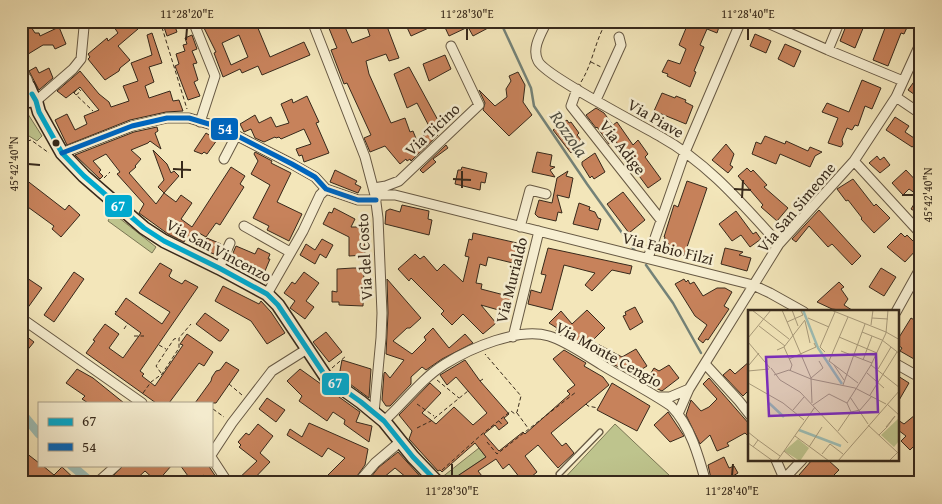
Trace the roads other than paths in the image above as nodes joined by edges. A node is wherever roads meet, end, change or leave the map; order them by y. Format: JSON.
{"nodes":[{"id":1,"x":193,"y":21,"type":"edge"},
{"id":2,"x":312,"y":21,"type":"edge"},
{"id":3,"x":547,"y":21,"type":"edge"},
{"id":4,"x":741,"y":21,"type":"edge"},
{"id":5,"x":763,"y":21,"type":"edge"},
{"id":6,"x":840,"y":21,"type":"edge"},
{"id":7,"x":82,"y":24,"type":"edge"},
{"id":8,"x":619,"y":37,"type":"road end"},
{"id":9,"x":921,"y":42,"type":"edge"},
{"id":10,"x":451,"y":46,"type":"dead end"},
{"id":11,"x":828,"y":50,"type":"junction"},
{"id":12,"x":21,"y":71,"type":"edge"},
{"id":13,"x":903,"y":80,"type":"junction"},
{"id":14,"x":577,"y":89,"type":"junction"},
{"id":15,"x":896,"y":97,"type":"junction"},
{"id":16,"x":29,"y":98,"type":"edge"},
{"id":17,"x":596,"y":100,"type":"junction"},
{"id":18,"x":921,"y":114,"type":"edge"},
{"id":19,"x":200,"y":122,"type":"junction"},
{"id":20,"x":236,"y":136,"type":"junction"},
{"id":21,"x":685,"y":152,"type":"junction"},
{"id":22,"x":57,"y":154,"type":"junction"},
{"id":23,"x":224,"y":159,"type":"dead end"},
{"id":24,"x":854,"y":161,"type":"junction"},
{"id":25,"x":326,"y":189,"type":"junction"},
{"id":26,"x":375,"y":194,"type":"junction"},
{"id":27,"x":546,"y":194,"type":"dead end"},
{"id":28,"x":661,"y":220,"type":"junction"},
{"id":29,"x":244,"y":226,"type":"dead end"},
{"id":30,"x":520,"y":227,"type":"junction"},
{"id":31,"x":539,"y":231,"type":"junction"},
{"id":32,"x":921,"y":234,"type":"edge"},
{"id":33,"x":230,"y":243,"type":"dead end"},
{"id":34,"x":779,"y":244,"type":"junction"},
{"id":35,"x":290,"y":252,"type":"junction"},
{"id":36,"x":648,"y":258,"type":"junction"},
{"id":37,"x":921,"y":267,"type":"edge"},
{"id":38,"x":219,"y":268,"type":"junction"},
{"id":39,"x":753,"y":285,"type":"junction"},
{"id":40,"x":267,"y":294,"type":"junction"},
{"id":41,"x":800,"y":310,"type":"edge"},
{"id":42,"x":897,"y":310,"type":"edge"},
{"id":43,"x":21,"y":318,"type":"edge"},
{"id":44,"x":513,"y":336,"type":"junction"},
{"id":45,"x":307,"y":349,"type":"junction"},
{"id":46,"x":706,"y":365,"type":"junction"},
{"id":47,"x":900,"y":366,"type":"edge"},
{"id":48,"x":921,"y":378,"type":"edge"},
{"id":49,"x":689,"y":388,"type":"junction"},
{"id":50,"x":655,"y":396,"type":"junction"},
{"id":51,"x":140,"y":402,"type":"edge"},
{"id":52,"x":748,"y":412,"type":"edge"},
{"id":53,"x":678,"y":414,"type":"junction"},
{"id":54,"x":379,"y":417,"type":"junction"},
{"id":55,"x":600,"y":432,"type":"dead end"},
{"id":56,"x":401,"y":442,"type":"junction"},
{"id":57,"x":212,"y":454,"type":"edge"},
{"id":58,"x":212,"y":458,"type":"edge"},
{"id":59,"x":777,"y":462,"type":"edge"},
{"id":60,"x":800,"y":462,"type":"edge"},
{"id":61,"x":116,"y":466,"type":"edge"},
{"id":62,"x":559,"y":474,"type":"dead end"},
{"id":63,"x":438,"y":478,"type":"edge"},
{"id":64,"x":100,"y":480,"type":"dead end"},
{"id":65,"x":785,"y":481,"type":"edge"},
{"id":66,"x":228,"y":483,"type":"edge"},
{"id":67,"x":358,"y":483,"type":"edge"},
{"id":68,"x":706,"y":483,"type":"edge"},
{"id":69,"x":773,"y":483,"type":"edge"}],
"edges":[{"from":1,"to":19,"type":"street"},
{"from":2,"to":26,"type":"street","name":"Via del Costo"},
{"from":3,"to":14,"type":"street","name":"Via Piave"},
{"from":4,"to":21,"type":"street"},
{"from":5,"to":11,"type":"street"},
{"from":6,"to":11,"type":"street"},
{"from":7,"to":16,"type":"street"},
{"from":8,"to":17,"type":"street"},
{"from":9,"to":13,"type":"street","name":"Via San Simeone"},
{"from":10,"to":26,"type":"street","name":"Via Ticino"},
{"from":11,"to":13,"type":"street"},
{"from":12,"to":16,"type":"street"},
{"from":13,"to":15,"type":"street","name":"Via San Simeone"},
{"from":14,"to":17,"type":"street","name":"Via Piave"},
{"from":14,"to":28,"type":"street","name":"Via Adige"},
{"from":15,"to":18,"type":"street"},
{"from":15,"to":24,"type":"street","name":"Via San Simeone"},
{"from":16,"to":22,"type":"street","name":"Via San Vincenzo"},
{"from":17,"to":21,"type":"street","name":"Via Piave"},
{"from":19,"to":20,"type":"street"},
{"from":19,"to":22,"type":"street"},
{"from":20,"to":23,"type":"street"},
{"from":20,"to":25,"type":"street"},
{"from":21,"to":28,"type":"street"},
{"from":21,"to":34,"type":"street","name":"Via Piave"},
{"from":22,"to":38,"type":"street","name":"Via San Vincenzo"},
{"from":24,"to":32,"type":"street"},
{"from":24,"to":34,"type":"street","name":"Via San Simeone"},
{"from":25,"to":26,"type":"street","name":"Via Fabio Filzi"},
{"from":25,"to":35,"type":"street"},
{"from":26,"to":30,"type":"street","name":"Via Fabio Filzi"},
{"from":26,"to":54,"type":"street","name":"Via del Costo"},
{"from":27,"to":30,"type":"street"},
{"from":28,"to":36,"type":"street"},
{"from":29,"to":35,"type":"street"},
{"from":30,"to":31,"type":"street","name":"Via Fabio Filzi"},
{"from":31,"to":36,"type":"street","name":"Via Fabio Filzi"},
{"from":31,"to":44,"type":"street","name":"Via Murialdo"},
{"from":33,"to":38,"type":"street"},
{"from":34,"to":39,"type":"street","name":"Via San Simeone"},
{"from":35,"to":40,"type":"street"},
{"from":36,"to":39,"type":"street","name":"Via Fabio Filzi"},
{"from":37,"to":42,"type":"street"},
{"from":38,"to":40,"type":"street","name":"Via San Vincenzo"},
{"from":39,"to":41,"type":"street","name":"Via Fabio Filzi"},
{"from":39,"to":46,"type":"street","name":"Via San Simeone"},
{"from":40,"to":45,"type":"street","name":"Via San Vincenzo"},
{"from":43,"to":51,"type":"street"},
{"from":44,"to":50,"type":"street","name":"Via Monte Cengio"},
{"from":44,"to":54,"type":"street","name":"Via Monte Cengio"},
{"from":45,"to":54,"type":"street","name":"Via San Vincenzo"},
{"from":45,"to":57,"type":"street"},
{"from":46,"to":49,"type":"street","name":"Via San Simeone"},
{"from":46,"to":52,"type":"street"},
{"from":47,"to":48,"type":"street"},
{"from":49,"to":50,"type":"street"},
{"from":49,"to":53,"type":"street","name":"Via San Simeone"},
{"from":50,"to":53,"type":"street","name":"Via Monte Cengio"},
{"from":53,"to":68,"type":"street","name":"Via Monte Cengio"},
{"from":54,"to":56,"type":"street","name":"Via San Vincenzo"},
{"from":55,"to":62,"type":"lane"},
{"from":56,"to":63,"type":"street","name":"Via San Vincenzo"},
{"from":56,"to":67,"type":"street"},
{"from":58,"to":66,"type":"street"},
{"from":59,"to":65,"type":"street"},
{"from":60,"to":65,"type":"street"},
{"from":61,"to":64,"type":"street"},
{"from":65,"to":69,"type":"street"}]}
